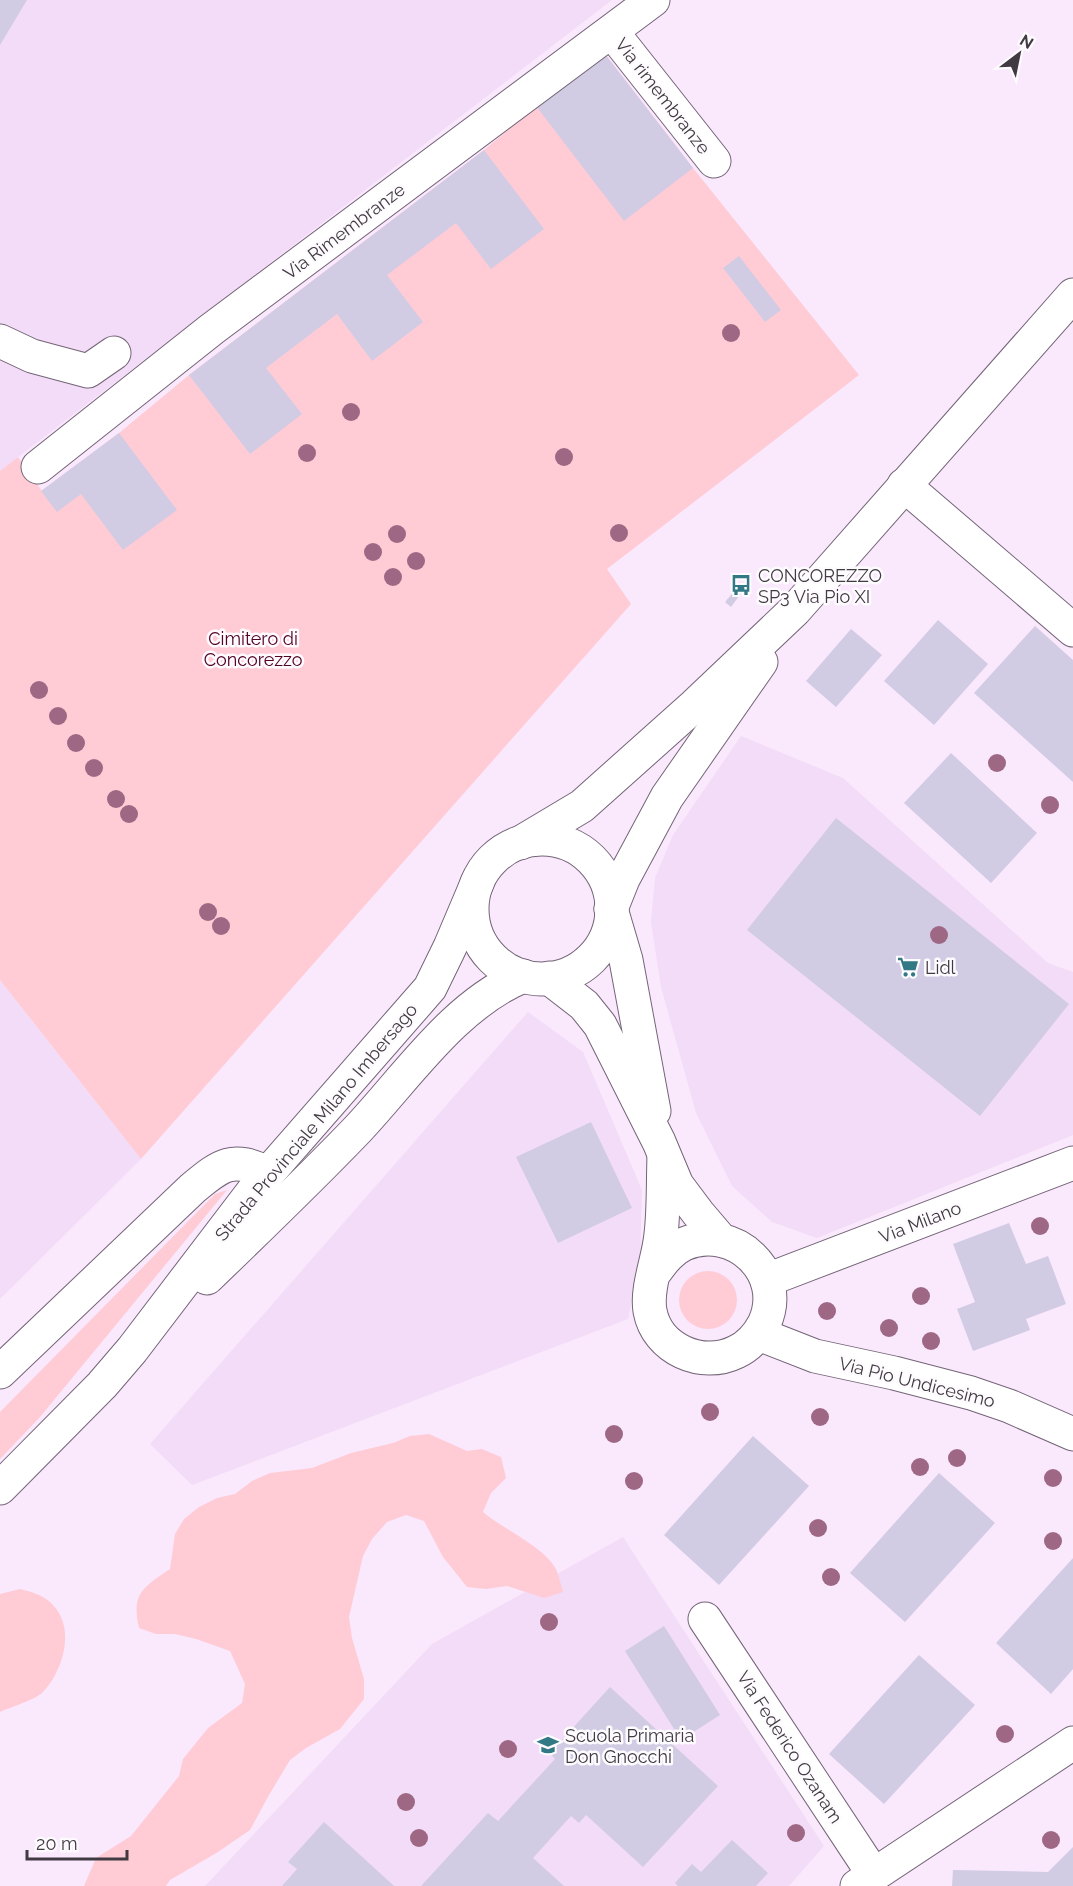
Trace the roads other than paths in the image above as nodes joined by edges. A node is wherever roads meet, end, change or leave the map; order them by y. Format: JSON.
{"nodes":[{"id":1,"x":653,"y":0,"type":"edge"},
{"id":2,"x":612,"y":32,"type":"junction"},
{"id":3,"x":714,"y":161,"type":"dead end"},
{"id":4,"x":1073,"y":295,"type":"edge"},
{"id":5,"x":0,"y":341,"type":"edge"},
{"id":6,"x":114,"y":353,"type":"dead end"},
{"id":7,"x":38,"y":467,"type":"dead end"},
{"id":8,"x":904,"y":485,"type":"junction"},
{"id":9,"x":795,"y":610,"type":"junction"},
{"id":10,"x":1073,"y":630,"type":"edge"},
{"id":11,"x":520,"y":843,"type":"junction"},
{"id":12,"x":478,"y":881,"type":"junction"},
{"id":13,"x":611,"y":909,"type":"junction"},
{"id":14,"x":536,"y":977,"type":"junction"},
{"id":15,"x":662,"y":1149,"type":"junction"},
{"id":16,"x":1073,"y":1163,"type":"edge"},
{"id":17,"x":268,"y":1173,"type":"junction"},
{"id":18,"x":721,"y":1240,"type":"junction"},
{"id":19,"x":655,"y":1272,"type":"junction"},
{"id":20,"x":767,"y":1280,"type":"junction"},
{"id":21,"x":759,"y":1334,"type":"junction"},
{"id":22,"x":132,"y":1350,"type":"junction"},
{"id":23,"x":0,"y":1372,"type":"edge"},
{"id":24,"x":1073,"y":1434,"type":"edge"},
{"id":25,"x":0,"y":1488,"type":"edge"},
{"id":26,"x":705,"y":1619,"type":"dead end"},
{"id":27,"x":1073,"y":1743,"type":"edge"},
{"id":28,"x":866,"y":1880,"type":"edge"}],
"edges":[{"from":1,"to":2,"type":"main road","name":"Via Rimembranze"},
{"from":2,"to":3,"type":"main road","name":"Via rimembranze"},
{"from":2,"to":7,"type":"main road","name":"Via Rimembranze"},
{"from":4,"to":8,"type":"main road"},
{"from":5,"to":6,"type":"main road"},
{"from":8,"to":9,"type":"main road"},
{"from":8,"to":10,"type":"main road"},
{"from":9,"to":11,"type":"main road"},
{"from":9,"to":13,"type":"main road"},
{"from":11,"to":12,"type":"main road"},
{"from":11,"to":13,"type":"main road"},
{"from":12,"to":14,"type":"main road"},
{"from":12,"to":17,"type":"main road","name":"Strada Provinciale Milano Imbersago"},
{"from":13,"to":14,"type":"main road"},
{"from":13,"to":15,"type":"main road"},
{"from":14,"to":15,"type":"main road"},
{"from":14,"to":22,"type":"main road","name":"Strada Provinciale Milano Imbersago"},
{"from":15,"to":18,"type":"main road"},
{"from":15,"to":19,"type":"main road"},
{"from":16,"to":20,"type":"main road","name":"Via Milano"},
{"from":17,"to":22,"type":"main road","name":"Strada Provinciale Milano Imbersago"},
{"from":17,"to":23,"type":"main road"},
{"from":18,"to":19,"type":"main road"},
{"from":18,"to":20,"type":"main road"},
{"from":19,"to":21,"type":"main road"},
{"from":20,"to":21,"type":"main road"},
{"from":21,"to":24,"type":"main road","name":"Via Pio Undicesimo"},
{"from":22,"to":25,"type":"main road","name":"Strada Provinciale Milano Imbersago"},
{"from":26,"to":28,"type":"main road","name":"Via Federico Ozanam"},
{"from":27,"to":28,"type":"main road","name":"Via Federico Ozanam"}]}
